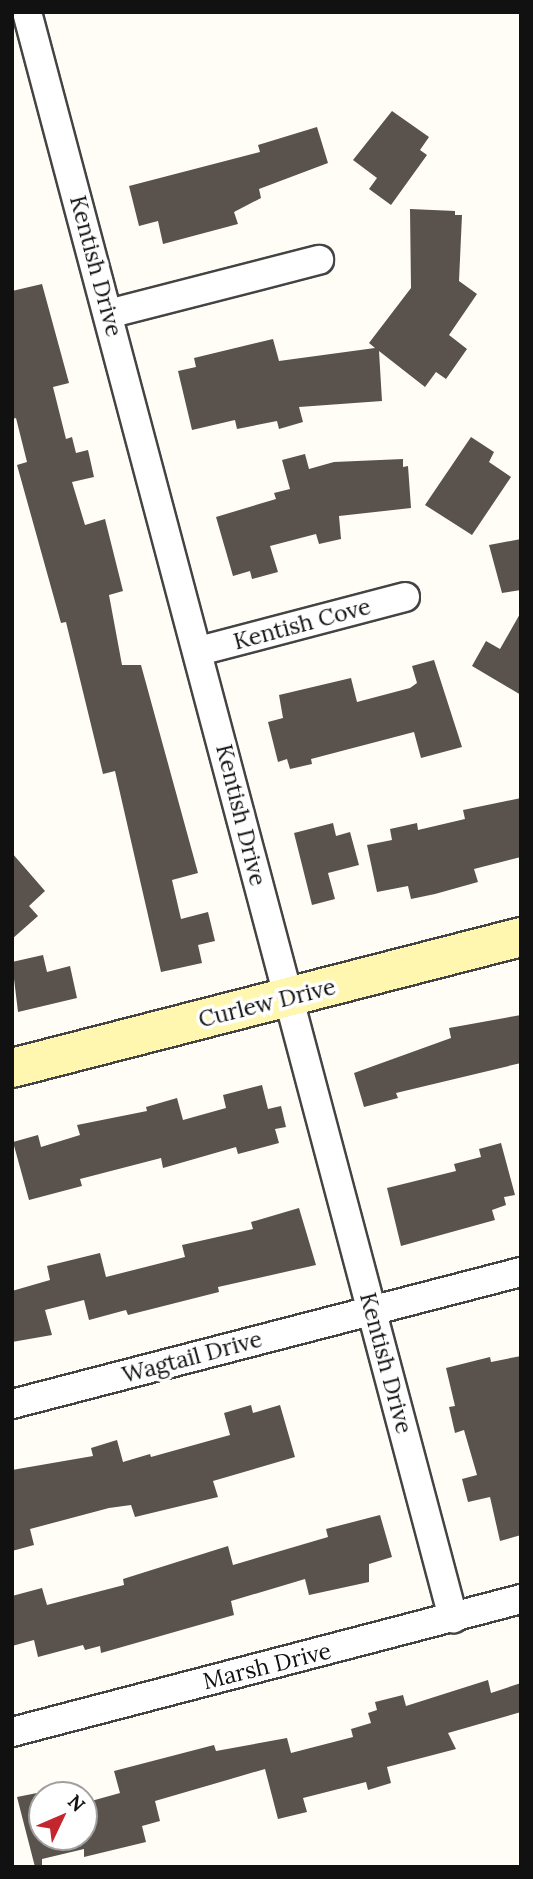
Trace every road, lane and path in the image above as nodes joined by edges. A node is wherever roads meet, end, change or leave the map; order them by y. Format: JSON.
{"nodes":[{"id":1,"x":27,"y":12,"type":"edge"},
{"id":2,"x":319,"y":260,"type":"dead end"},
{"id":3,"x":108,"y":314,"type":"junction"},
{"id":4,"x":405,"y":597,"type":"dead end"},
{"id":5,"x":199,"y":651,"type":"junction"},
{"id":6,"x":521,"y":937,"type":"edge"},
{"id":7,"x":288,"y":997,"type":"junction"},
{"id":8,"x":12,"y":1068,"type":"edge"},
{"id":9,"x":521,"y":1272,"type":"edge"},
{"id":10,"x":372,"y":1310,"type":"junction"},
{"id":11,"x":12,"y":1404,"type":"edge"},
{"id":12,"x":521,"y":1600,"type":"edge"},
{"id":13,"x":453,"y":1618,"type":"junction"},
{"id":14,"x":12,"y":1732,"type":"edge"}],
"edges":[{"from":1,"to":3,"type":"street","name":"Kentish Drive"},
{"from":2,"to":3,"type":"street"},
{"from":3,"to":5,"type":"street","name":"Kentish Drive"},
{"from":4,"to":5,"type":"street","name":"Kentish Cove"},
{"from":5,"to":7,"type":"street","name":"Kentish Drive"},
{"from":6,"to":7,"type":"street","name":"Curlew Drive"},
{"from":7,"to":8,"type":"street","name":"Curlew Drive"},
{"from":7,"to":10,"type":"street","name":"Kentish Drive"},
{"from":9,"to":10,"type":"street","name":"Wagtail Drive"},
{"from":10,"to":11,"type":"street","name":"Wagtail Drive"},
{"from":10,"to":13,"type":"street","name":"Kentish Drive"},
{"from":12,"to":13,"type":"street","name":"Marsh Drive"},
{"from":13,"to":14,"type":"street","name":"Marsh Drive"}]}
